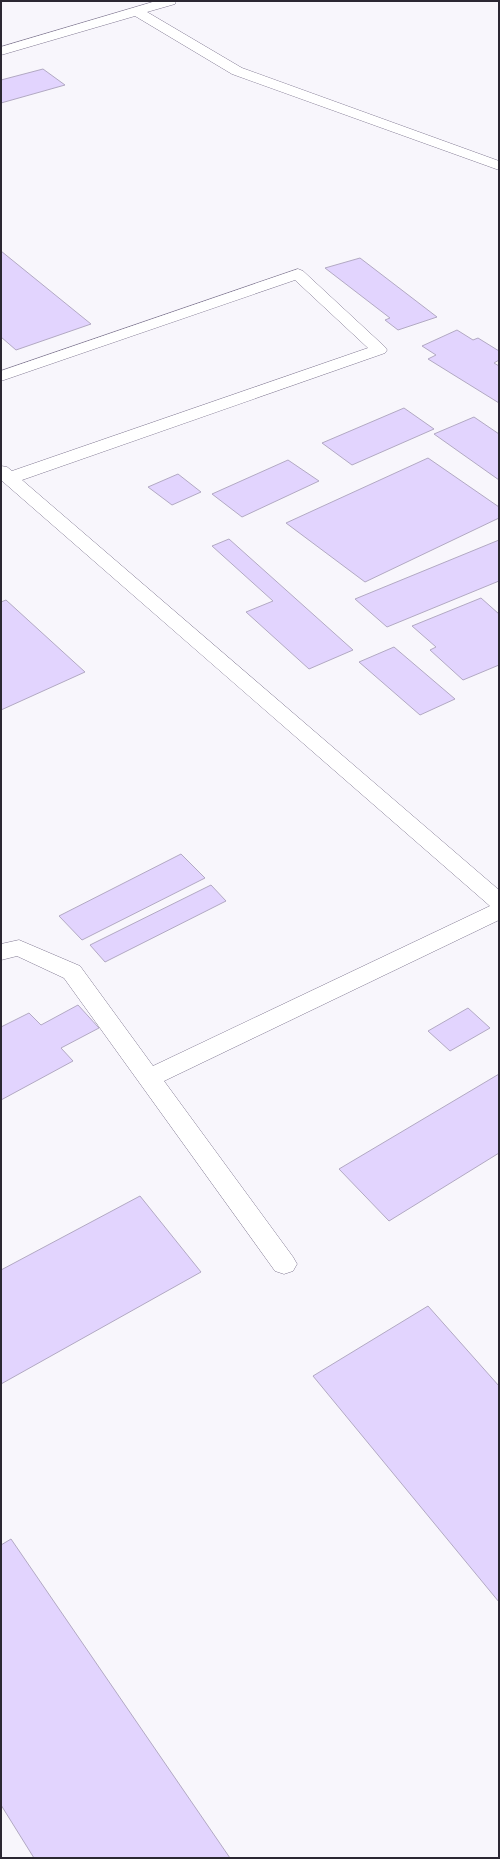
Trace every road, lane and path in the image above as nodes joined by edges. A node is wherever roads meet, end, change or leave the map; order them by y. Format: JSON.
{"nodes":[{"id":1,"x":170,"y":1,"type":"edge"},
{"id":2,"x":136,"y":11,"type":"junction"},
{"id":3,"x":1,"y":51,"type":"edge"},
{"id":4,"x":499,"y":166,"type":"edge"},
{"id":5,"x":1,"y":376,"type":"edge"},
{"id":6,"x":5,"y":475,"type":"edge"},
{"id":7,"x":499,"y":902,"type":"edge"},
{"id":8,"x":499,"y":911,"type":"edge"},
{"id":9,"x":1,"y":952,"type":"edge"},
{"id":10,"x":149,"y":1078,"type":"junction"},
{"id":11,"x":284,"y":1264,"type":"dead end"}],
"edges":[{"from":1,"to":2,"type":"street"},
{"from":2,"to":3,"type":"street"},
{"from":2,"to":4,"type":"street"},
{"from":5,"to":6,"type":"street"},
{"from":6,"to":7,"type":"street"},
{"from":8,"to":10,"type":"street"},
{"from":9,"to":10,"type":"street"},
{"from":10,"to":11,"type":"street"}]}
